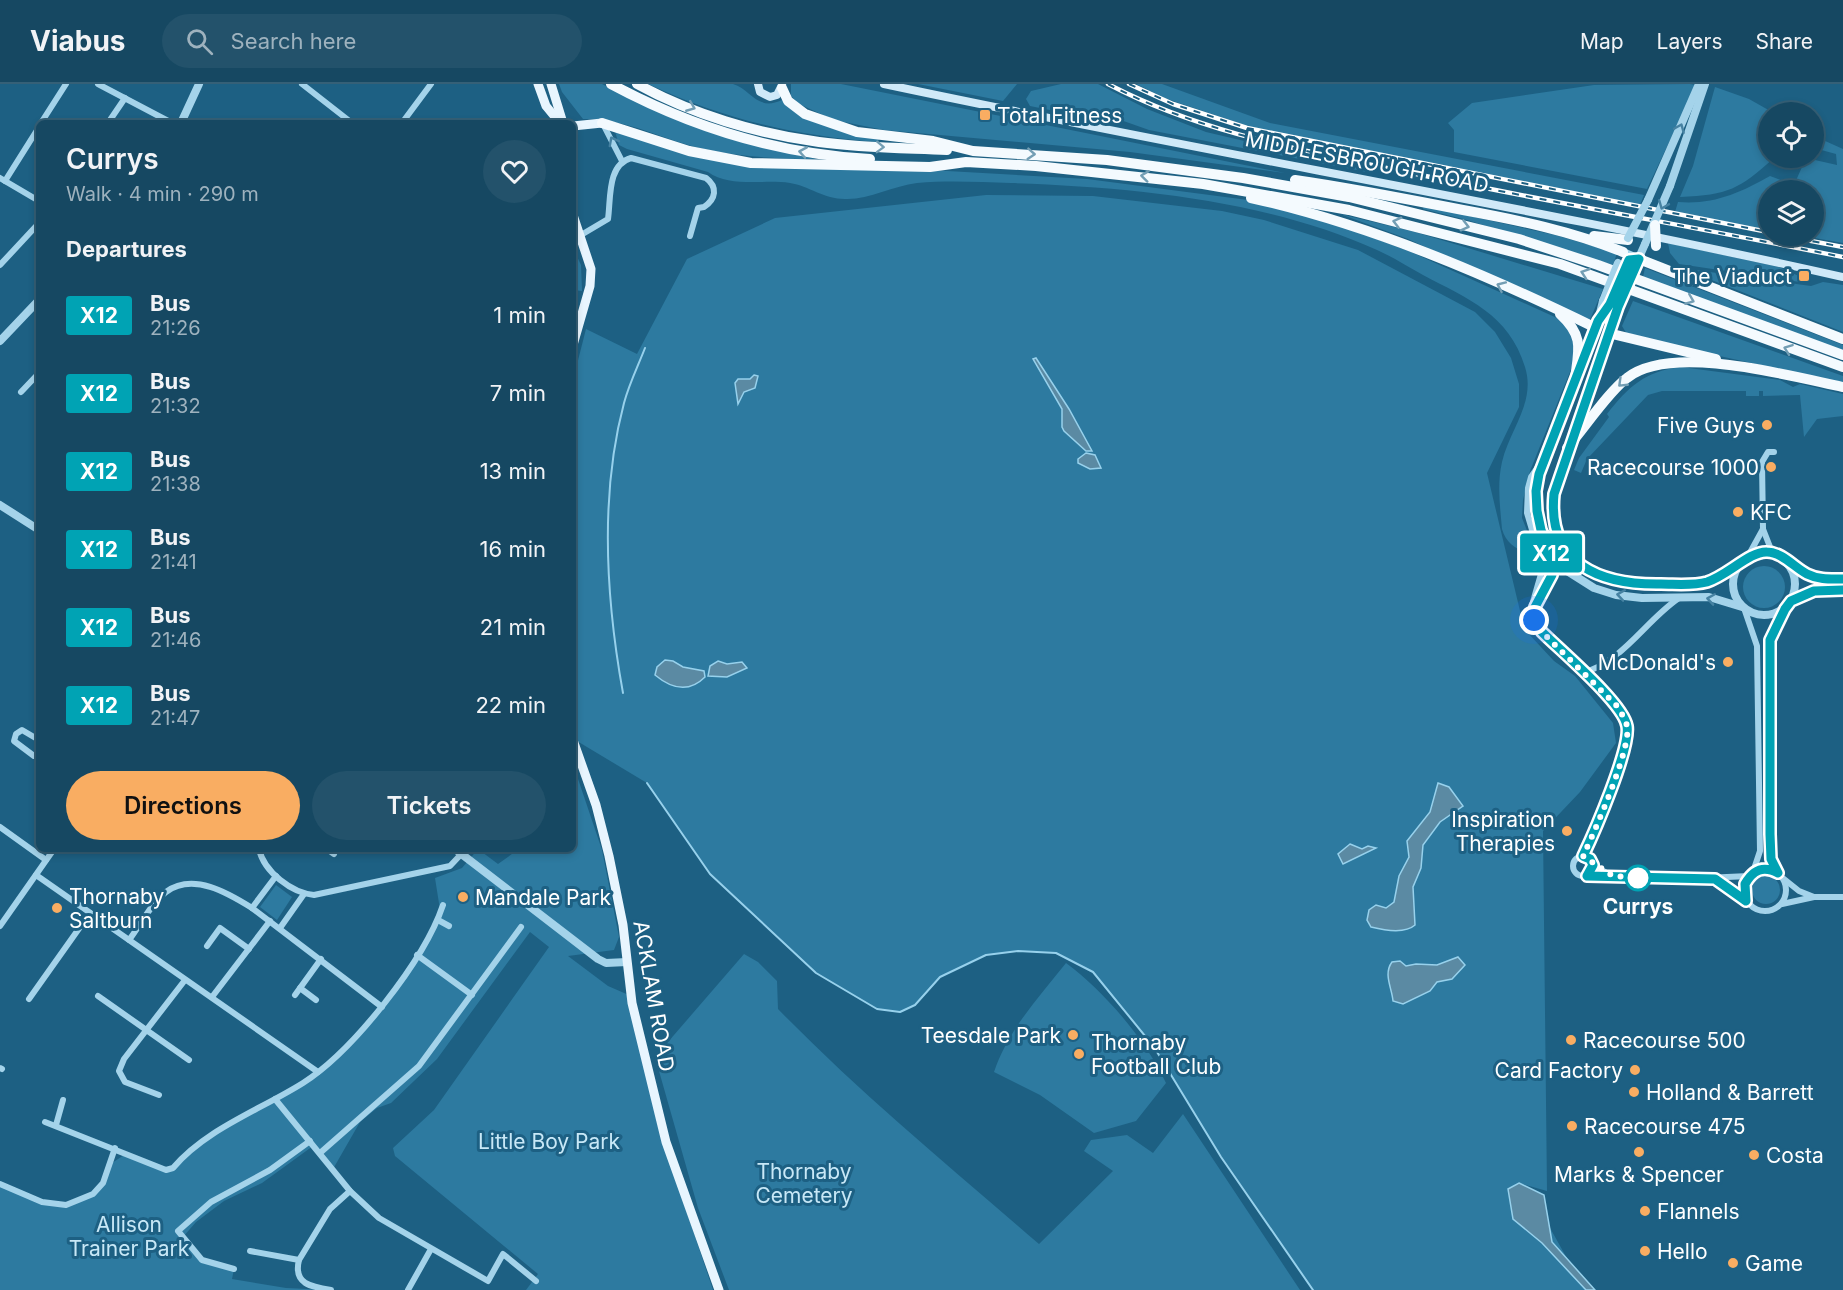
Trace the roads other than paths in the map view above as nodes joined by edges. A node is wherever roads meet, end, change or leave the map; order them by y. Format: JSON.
{"nodes":[{"id":1,"x":66,"y":84,"type":"edge"},
{"id":2,"x":199,"y":84,"type":"edge"},
{"id":3,"x":302,"y":84,"type":"edge"},
{"id":4,"x":430,"y":84,"type":"edge"},
{"id":5,"x":538,"y":84,"type":"edge"},
{"id":6,"x":550,"y":84,"type":"edge"},
{"id":7,"x":611,"y":84,"type":"edge"},
{"id":8,"x":637,"y":84,"type":"edge"},
{"id":9,"x":758,"y":84,"type":"edge"},
{"id":10,"x":884,"y":84,"type":"edge"},
{"id":11,"x":1699,"y":84,"type":"edge"},
{"id":12,"x":1705,"y":84,"type":"edge"},
{"id":13,"x":101,"y":85,"type":"edge"},
{"id":14,"x":310,"y":86,"type":"edge"},
{"id":15,"x":782,"y":86,"type":"edge"},
{"id":16,"x":125,"y":98,"type":"junction"},
{"id":17,"x":43,"y":120,"type":"edge"},
{"id":18,"x":110,"y":120,"type":"edge"},
{"id":19,"x":166,"y":120,"type":"edge"},
{"id":20,"x":182,"y":120,"type":"edge"},
{"id":21,"x":347,"y":120,"type":"edge"},
{"id":22,"x":404,"y":120,"type":"edge"},
{"id":23,"x":559,"y":120,"type":"edge"},
{"id":24,"x":561,"y":120,"type":"edge"},
{"id":25,"x":602,"y":123,"type":"junction"},
{"id":26,"x":576,"y":126,"type":"edge"},
{"id":27,"x":36,"y":131,"type":"edge"},
{"id":28,"x":973,"y":151,"type":"junction"},
{"id":29,"x":622,"y":161,"type":"junction"},
{"id":30,"x":966,"y":162,"type":"junction"},
{"id":31,"x":1244,"y":178,"type":"junction"},
{"id":32,"x":2,"y":180,"type":"edge"},
{"id":33,"x":1203,"y":184,"type":"junction"},
{"id":34,"x":36,"y":199,"type":"edge"},
{"id":35,"x":576,"y":222,"type":"edge"},
{"id":36,"x":1655,"y":225,"type":"joint"},
{"id":37,"x":36,"y":226,"type":"edge"},
{"id":38,"x":1573,"y":234,"type":"junction"},
{"id":39,"x":581,"y":235,"type":"junction"},
{"id":40,"x":690,"y":237,"type":"dead end"},
{"id":41,"x":1628,"y":239,"type":"junction"},
{"id":42,"x":1650,"y":245,"type":"junction"},
{"id":43,"x":1628,"y":262,"type":"junction"},
{"id":44,"x":0,"y":265,"type":"edge"},
{"id":45,"x":1670,"y":270,"type":"junction"},
{"id":46,"x":1843,"y":277,"type":"edge"},
{"id":47,"x":36,"y":303,"type":"edge"},
{"id":48,"x":1610,"y":304,"type":"junction"},
{"id":49,"x":1555,"y":310,"type":"junction"},
{"id":50,"x":1597,"y":324,"type":"junction"},
{"id":51,"x":576,"y":333,"type":"edge"},
{"id":52,"x":1608,"y":333,"type":"junction"},
{"id":53,"x":1843,"y":339,"type":"edge"},
{"id":54,"x":0,"y":341,"type":"edge"},
{"id":55,"x":1843,"y":355,"type":"edge"},
{"id":56,"x":1843,"y":367,"type":"edge"},
{"id":57,"x":1748,"y":369,"type":"junction"},
{"id":58,"x":36,"y":376,"type":"edge"},
{"id":59,"x":1575,"y":378,"type":"junction"},
{"id":60,"x":1843,"y":387,"type":"edge"},
{"id":61,"x":21,"y":392,"type":"dead end"},
{"id":62,"x":1567,"y":448,"type":"junction"},
{"id":63,"x":1774,"y":452,"type":"dead end"},
{"id":64,"x":1544,"y":459,"type":"junction"},
{"id":65,"x":0,"y":504,"type":"edge"},
{"id":66,"x":36,"y":528,"type":"edge"},
{"id":67,"x":1763,"y":529,"type":"junction"},
{"id":68,"x":1552,"y":554,"type":"junction"},
{"id":69,"x":1775,"y":554,"type":"junction"},
{"id":70,"x":1747,"y":558,"type":"junction"},
{"id":71,"x":1741,"y":565,"type":"junction"},
{"id":72,"x":1843,"y":579,"type":"edge"},
{"id":73,"x":1843,"y":590,"type":"edge"},
{"id":74,"x":1679,"y":598,"type":"junction"},
{"id":75,"x":1791,"y":601,"type":"junction"},
{"id":76,"x":1743,"y":607,"type":"junction"},
{"id":77,"x":1785,"y":609,"type":"junction"},
{"id":78,"x":1534,"y":620,"type":"junction"},
{"id":79,"x":1582,"y":673,"type":"junction"},
{"id":80,"x":36,"y":738,"type":"edge"},
{"id":81,"x":576,"y":748,"type":"edge"},
{"id":82,"x":36,"y":756,"type":"edge"},
{"id":83,"x":0,"y":827,"type":"edge"},
{"id":84,"x":52,"y":852,"type":"edge"},
{"id":85,"x":260,"y":852,"type":"edge"},
{"id":86,"x":331,"y":852,"type":"edge"},
{"id":87,"x":460,"y":852,"type":"edge"},
{"id":88,"x":462,"y":852,"type":"edge"},
{"id":89,"x":334,"y":854,"type":"dead end"},
{"id":90,"x":1583,"y":856,"type":"junction"},
{"id":91,"x":46,"y":860,"type":"junction"},
{"id":92,"x":1593,"y":865,"type":"junction"},
{"id":93,"x":1778,"y":873,"type":"junction"},
{"id":94,"x":1751,"y":874,"type":"junction"},
{"id":95,"x":36,"y":875,"type":"junction"},
{"id":96,"x":276,"y":876,"type":"junction"},
{"id":97,"x":1587,"y":876,"type":"junction"},
{"id":98,"x":1613,"y":876,"type":"junction"},
{"id":99,"x":1715,"y":879,"type":"junction"},
{"id":100,"x":1784,"y":879,"type":"junction"},
{"id":101,"x":304,"y":894,"type":"junction"},
{"id":102,"x":1814,"y":897,"type":"junction"},
{"id":103,"x":1843,"y":897,"type":"edge"},
{"id":104,"x":1746,"y":901,"type":"junction"},
{"id":105,"x":443,"y":904,"type":"dead end"},
{"id":106,"x":1781,"y":904,"type":"junction"},
{"id":107,"x":252,"y":908,"type":"junction"},
{"id":108,"x":90,"y":913,"type":"junction"},
{"id":109,"x":438,"y":920,"type":"junction"},
{"id":110,"x":270,"y":921,"type":"junction"},
{"id":111,"x":0,"y":926,"type":"edge"},
{"id":112,"x":448,"y":926,"type":"dead end"},
{"id":113,"x":521,"y":927,"type":"dead end"},
{"id":114,"x":280,"y":928,"type":"junction"},
{"id":115,"x":129,"y":940,"type":"junction"},
{"id":116,"x":207,"y":946,"type":"dead end"},
{"id":117,"x":249,"y":949,"type":"junction"},
{"id":118,"x":417,"y":955,"type":"junction"},
{"id":119,"x":321,"y":959,"type":"junction"},
{"id":120,"x":627,"y":962,"type":"junction"},
{"id":121,"x":185,"y":980,"type":"junction"},
{"id":122,"x":300,"y":988,"type":"junction"},
{"id":123,"x":295,"y":995,"type":"dead end"},
{"id":124,"x":472,"y":995,"type":"junction"},
{"id":125,"x":98,"y":996,"type":"dead end"},
{"id":126,"x":212,"y":998,"type":"junction"},
{"id":127,"x":29,"y":999,"type":"dead end"},
{"id":128,"x":316,"y":1000,"type":"dead end"},
{"id":129,"x":382,"y":1007,"type":"junction"},
{"id":130,"x":148,"y":1030,"type":"junction"},
{"id":131,"x":189,"y":1060,"type":"dead end"},
{"id":132,"x":318,"y":1072,"type":"junction"},
{"id":133,"x":159,"y":1095,"type":"dead end"},
{"id":134,"x":63,"y":1100,"type":"dead end"},
{"id":135,"x":275,"y":1100,"type":"junction"},
{"id":136,"x":45,"y":1122,"type":"dead end"},
{"id":137,"x":56,"y":1125,"type":"junction"},
{"id":138,"x":310,"y":1141,"type":"junction"},
{"id":139,"x":115,"y":1148,"type":"junction"},
{"id":140,"x":320,"y":1153,"type":"junction"},
{"id":141,"x":0,"y":1184,"type":"edge"},
{"id":142,"x":350,"y":1191,"type":"junction"},
{"id":143,"x":432,"y":1249,"type":"junction"},
{"id":144,"x":250,"y":1251,"type":"dead end"},
{"id":145,"x":299,"y":1260,"type":"junction"},
{"id":146,"x":234,"y":1269,"type":"dead end"},
{"id":147,"x":536,"y":1281,"type":"dead end"},
{"id":148,"x":331,"y":1290,"type":"edge"},
{"id":149,"x":408,"y":1290,"type":"edge"},
{"id":150,"x":719,"y":1290,"type":"edge"}],
"edges":[{"from":1,"to":17,"type":"street"},
{"from":2,"to":20,"type":"street"},
{"from":3,"to":14,"type":"street"},
{"from":4,"to":22,"type":"street"},
{"from":5,"to":23,"type":"main road"},
{"from":6,"to":24,"type":"main road"},
{"from":30,"to":7,"type":"highway","one_way":true},
{"from":8,"to":28,"type":"highway","one_way":true},
{"from":9,"to":15,"type":"main road"},
{"from":10,"to":46,"type":"main road","name":"MIDDLESBROUGH ROAD"},
{"from":41,"to":11,"type":"street","one_way":true,"bridge":true},
{"from":12,"to":36,"type":"street","one_way":true,"bridge":true},
{"from":13,"to":16,"type":"street"},
{"from":14,"to":21,"type":"street"},
{"from":15,"to":28,"type":"highway"},
{"from":16,"to":18,"type":"street"},
{"from":16,"to":19,"type":"street"},
{"from":25,"to":26,"type":"main road"},
{"from":29,"to":25,"type":"street","one_way":true},
{"from":25,"to":30,"type":"highway"},
{"from":27,"to":32,"type":"street"},
{"from":28,"to":31,"type":"highway","one_way":true},
{"from":29,"to":39,"type":"street"},
{"from":29,"to":40,"type":"street"},
{"from":33,"to":30,"type":"highway","one_way":true},
{"from":31,"to":38,"type":"highway"},
{"from":31,"to":55,"type":"highway","one_way":true},
{"from":32,"to":34,"type":"street"},
{"from":49,"to":33,"type":"highway","one_way":true},
{"from":56,"to":33,"type":"highway","one_way":true},
{"from":35,"to":39,"type":"main road"},
{"from":36,"to":42,"type":"highway","bridge":true},
{"from":37,"to":44,"type":"street"},
{"from":38,"to":41,"type":"highway"},
{"from":38,"to":43,"type":"highway"},
{"from":39,"to":51,"type":"main road"},
{"from":41,"to":43,"type":"street"},
{"from":42,"to":43,"type":"street"},
{"from":42,"to":45,"type":"highway"},
{"from":43,"to":45,"type":"highway"},
{"from":43,"to":48,"type":"street","bridge":true},
{"from":45,"to":53,"type":"highway"},
{"from":47,"to":54,"type":"street"},
{"from":48,"to":50,"type":"street"},
{"from":48,"to":52,"type":"street"},
{"from":49,"to":50,"type":"highway"},
{"from":49,"to":59,"type":"highway"},
{"from":50,"to":52,"type":"street"},
{"from":50,"to":59,"type":"street"},
{"from":52,"to":57,"type":"highway"},
{"from":52,"to":62,"type":"street"},
{"from":57,"to":60,"type":"highway"},
{"from":57,"to":62,"type":"highway","one_way":true},
{"from":58,"to":61,"type":"street"},
{"from":59,"to":64,"type":"street"},
{"from":62,"to":71,"type":"street"},
{"from":63,"to":67,"type":"street"},
{"from":64,"to":68,"type":"street"},
{"from":64,"to":78,"type":"street"},
{"from":65,"to":66,"type":"street"},
{"from":67,"to":69,"type":"street"},
{"from":67,"to":70,"type":"street"},
{"from":74,"to":68,"type":"street","one_way":true},
{"from":68,"to":78,"type":"street"},
{"from":69,"to":70,"type":"street"},
{"from":69,"to":72,"type":"street"},
{"from":69,"to":75,"type":"street"},
{"from":70,"to":71,"type":"street"},
{"from":71,"to":76,"type":"street"},
{"from":73,"to":75,"type":"street"},
{"from":76,"to":74,"type":"street","one_way":true},
{"from":74,"to":79,"type":"street"},
{"from":75,"to":77,"type":"street"},
{"from":76,"to":77,"type":"street"},
{"from":76,"to":94,"type":"street"},
{"from":77,"to":93,"type":"street"},
{"from":78,"to":79,"type":"street"},
{"from":79,"to":90,"type":"street"},
{"from":80,"to":82,"type":"street"},
{"from":81,"to":120,"type":"main road","name":"ACKLAM ROAD"},
{"from":83,"to":91,"type":"street"},
{"from":84,"to":91,"type":"street"},
{"from":85,"to":96,"type":"street"},
{"from":86,"to":89,"type":"street"},
{"from":87,"to":101,"type":"street"},
{"from":88,"to":120,"type":"street"},
{"from":90,"to":92,"type":"street"},
{"from":90,"to":97,"type":"street"},
{"from":91,"to":95,"type":"street"},
{"from":92,"to":97,"type":"street"},
{"from":92,"to":98,"type":"street"},
{"from":93,"to":94,"type":"street"},
{"from":93,"to":100,"type":"street"},
{"from":94,"to":99,"type":"street"},
{"from":94,"to":104,"type":"street"},
{"from":95,"to":108,"type":"street"},
{"from":95,"to":111,"type":"street"},
{"from":96,"to":101,"type":"street"},
{"from":96,"to":107,"type":"street"},
{"from":97,"to":98,"type":"street"},
{"from":98,"to":99,"type":"street"},
{"from":99,"to":104,"type":"street"},
{"from":100,"to":102,"type":"street"},
{"from":100,"to":106,"type":"street"},
{"from":101,"to":114,"type":"street"},
{"from":102,"to":103,"type":"street"},
{"from":102,"to":106,"type":"street"},
{"from":104,"to":106,"type":"street"},
{"from":105,"to":109,"type":"street"},
{"from":107,"to":110,"type":"street"},
{"from":107,"to":115,"type":"street"},
{"from":108,"to":115,"type":"street"},
{"from":108,"to":127,"type":"street"},
{"from":109,"to":112,"type":"street"},
{"from":109,"to":118,"type":"street"},
{"from":110,"to":114,"type":"street"},
{"from":110,"to":117,"type":"street"},
{"from":113,"to":124,"type":"street"},
{"from":114,"to":119,"type":"street"},
{"from":115,"to":121,"type":"street"},
{"from":116,"to":117,"type":"street"},
{"from":117,"to":126,"type":"street"},
{"from":118,"to":124,"type":"street"},
{"from":118,"to":129,"type":"street"},
{"from":119,"to":122,"type":"street"},
{"from":119,"to":129,"type":"street"},
{"from":120,"to":150,"type":"main road","name":"ACKLAM ROAD"},
{"from":121,"to":126,"type":"street"},
{"from":121,"to":130,"type":"street"},
{"from":122,"to":123,"type":"street"},
{"from":122,"to":128,"type":"street"},
{"from":124,"to":140,"type":"street"},
{"from":125,"to":130,"type":"street"},
{"from":126,"to":132,"type":"street"},
{"from":129,"to":132,"type":"street"},
{"from":130,"to":131,"type":"street"},
{"from":130,"to":133,"type":"street"},
{"from":132,"to":135,"type":"street"},
{"from":134,"to":137,"type":"street"},
{"from":135,"to":138,"type":"street"},
{"from":135,"to":139,"type":"street"},
{"from":136,"to":137,"type":"street"},
{"from":137,"to":139,"type":"street"},
{"from":138,"to":140,"type":"street"},
{"from":138,"to":146,"type":"street"},
{"from":139,"to":141,"type":"street"},
{"from":140,"to":142,"type":"street"},
{"from":142,"to":143,"type":"street"},
{"from":142,"to":145,"type":"street"},
{"from":143,"to":147,"type":"street"},
{"from":143,"to":149,"type":"street"},
{"from":144,"to":145,"type":"street"},
{"from":145,"to":148,"type":"street"}]}
